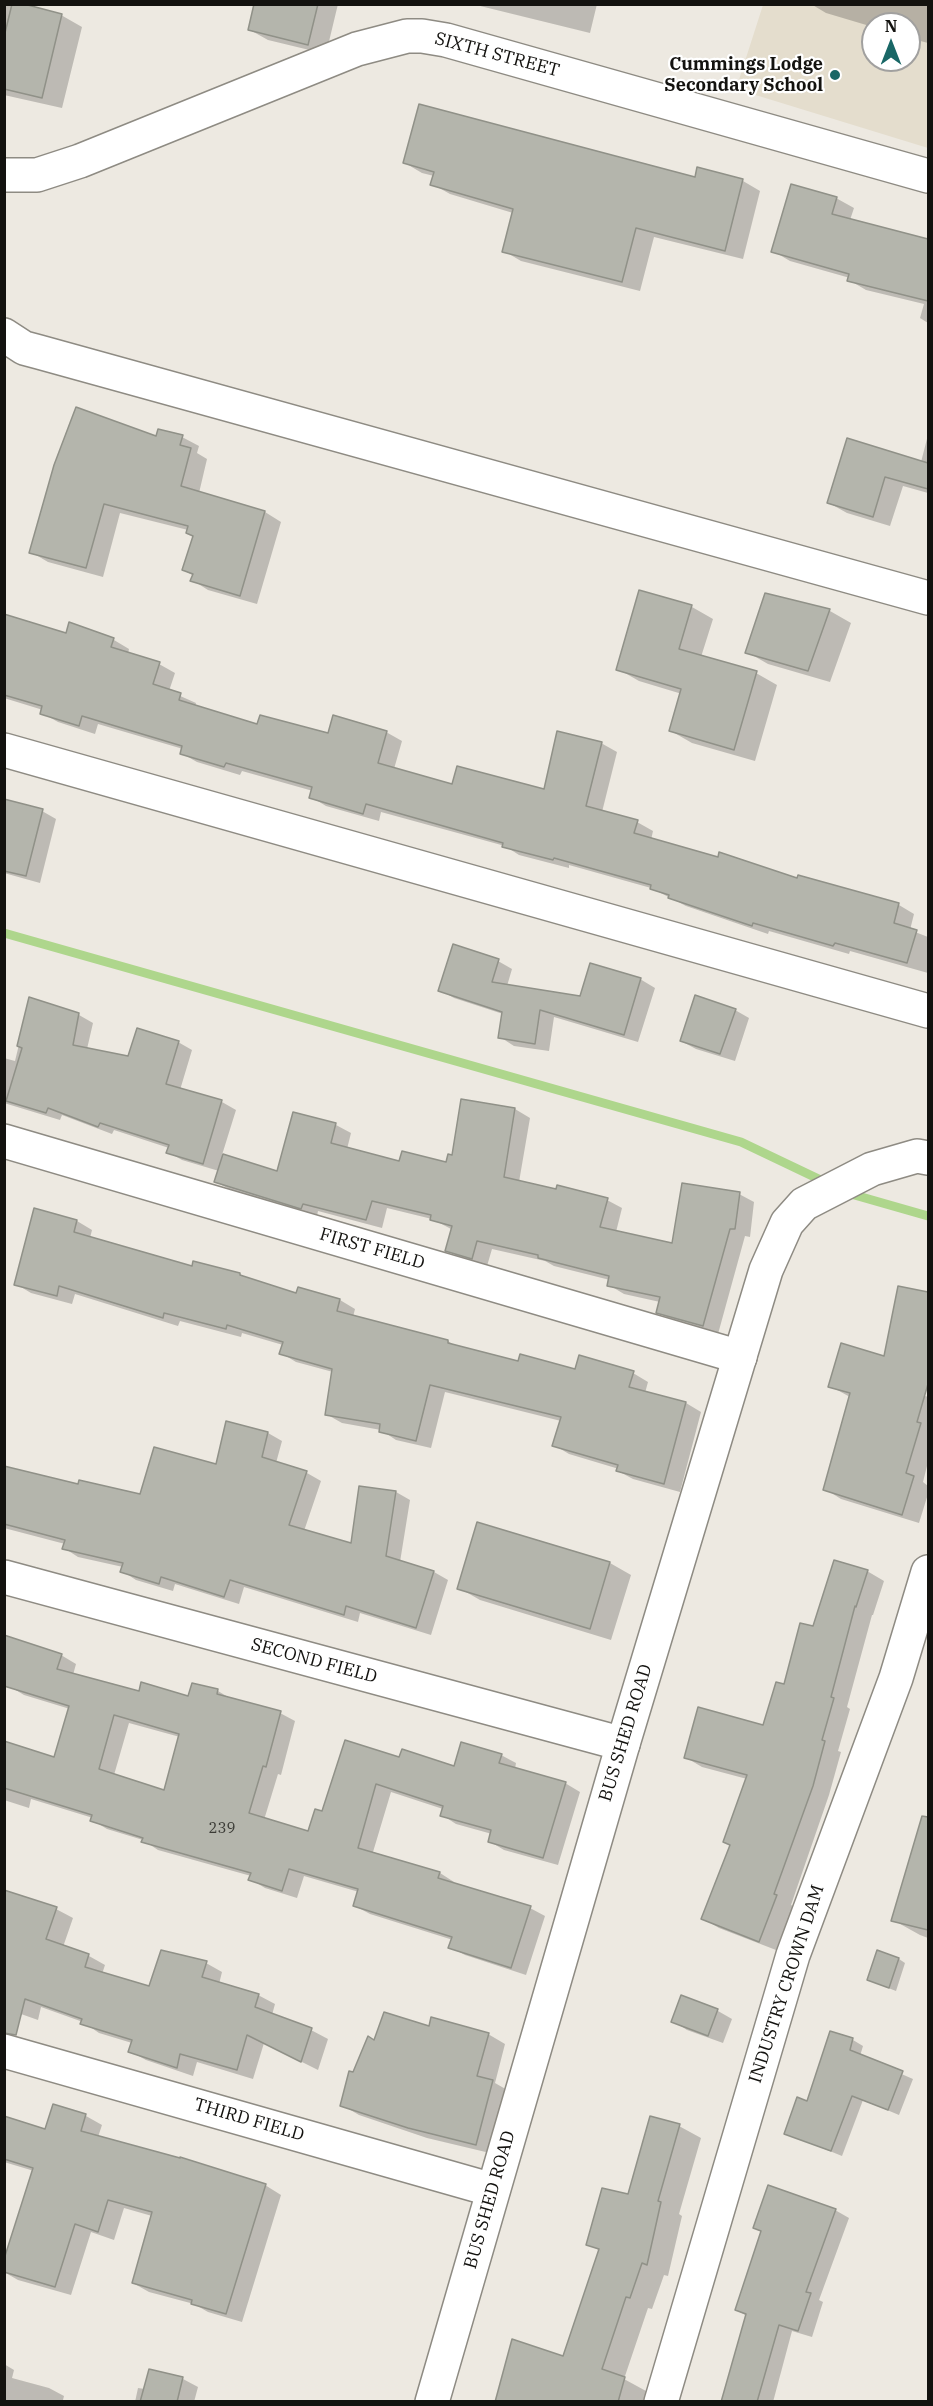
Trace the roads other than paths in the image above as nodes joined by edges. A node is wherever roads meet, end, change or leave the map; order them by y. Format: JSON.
{"nodes":[{"id":1,"x":4,"y":175,"type":"edge"},
{"id":2,"x":928,"y":176,"type":"edge"},
{"id":3,"x":4,"y":335,"type":"edge"},
{"id":4,"x":928,"y":598,"type":"edge"},
{"id":5,"x":4,"y":750,"type":"edge"},
{"id":6,"x":928,"y":1011,"type":"edge"},
{"id":7,"x":4,"y":1141,"type":"edge"},
{"id":8,"x":928,"y":1158,"type":"edge"},
{"id":9,"x":740,"y":1357,"type":"junction"},
{"id":10,"x":928,"y":1572,"type":"edge"},
{"id":11,"x":4,"y":1577,"type":"edge"},
{"id":12,"x":623,"y":1744,"type":"junction"},
{"id":13,"x":4,"y":2050,"type":"edge"},
{"id":14,"x":493,"y":2190,"type":"junction"},
{"id":15,"x":432,"y":2402,"type":"edge"},
{"id":16,"x":661,"y":2402,"type":"edge"}],
"edges":[{"from":1,"to":2,"type":"street","name":"SIXTH STREET"},
{"from":3,"to":4,"type":"street"},
{"from":5,"to":6,"type":"street"},
{"from":7,"to":9,"type":"street","name":"FIRST FIELD"},
{"from":8,"to":9,"type":"street","name":"BUS SHED ROAD"},
{"from":9,"to":12,"type":"street","name":"BUS SHED ROAD"},
{"from":10,"to":16,"type":"street","name":"INDUSTRY CROWN DAM"},
{"from":11,"to":12,"type":"street","name":"SECOND FIELD"},
{"from":12,"to":14,"type":"street","name":"BUS SHED ROAD"},
{"from":13,"to":14,"type":"street","name":"THIRD FIELD"},
{"from":14,"to":15,"type":"street","name":"BUS SHED ROAD"}]}
